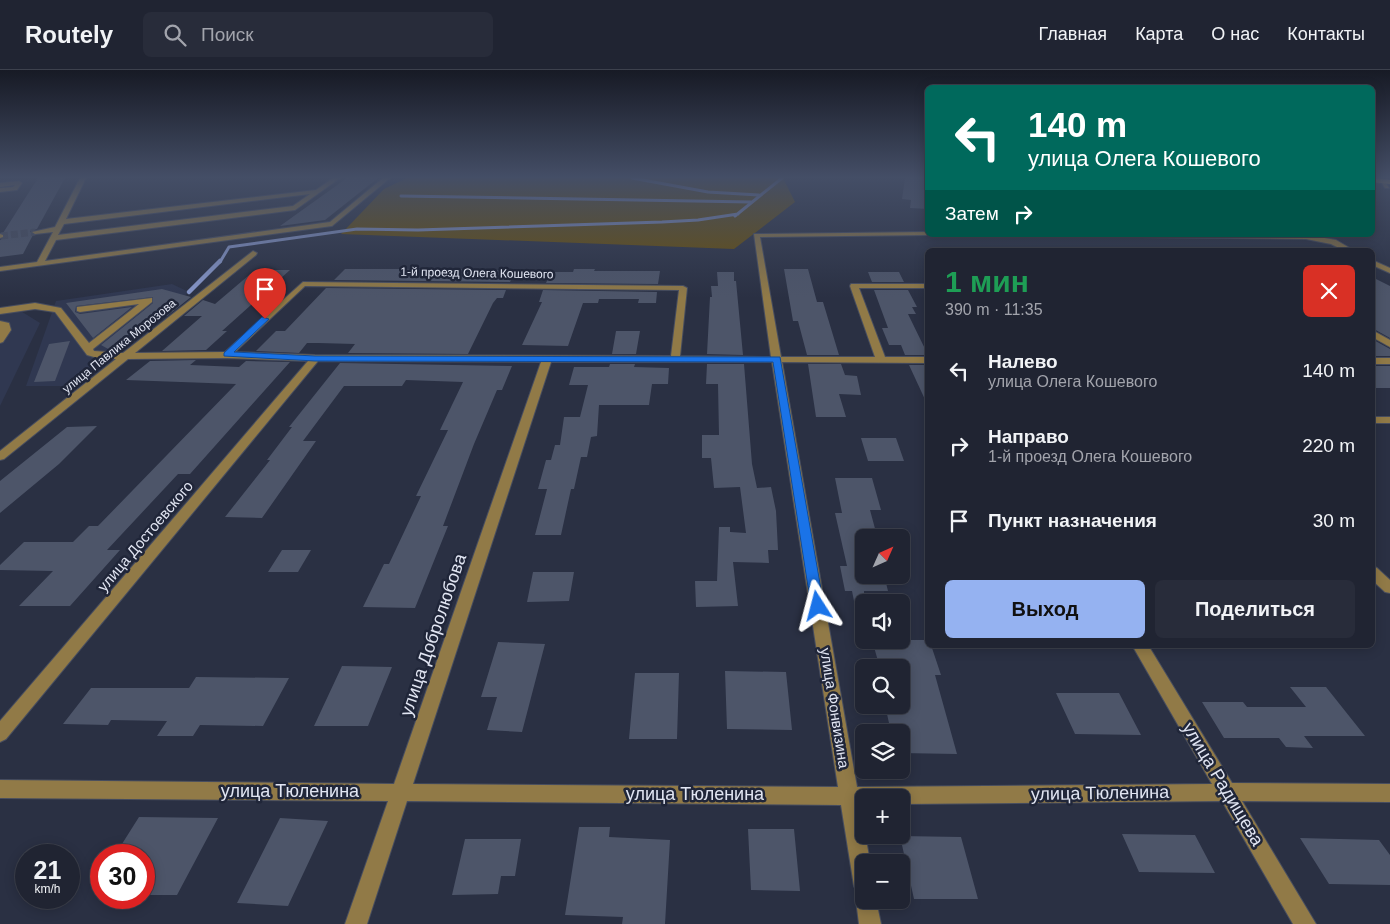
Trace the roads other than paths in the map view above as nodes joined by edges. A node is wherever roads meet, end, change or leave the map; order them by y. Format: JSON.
{"nodes":[{"id":1,"x":62,"y":218,"type":"edge"},
{"id":2,"x":120,"y":218,"type":"edge"},
{"id":3,"x":215,"y":218,"type":"edge"},
{"id":4,"x":339,"y":218,"type":"edge"},
{"id":5,"x":58,"y":226,"type":"junction"},
{"id":6,"x":36,"y":232,"type":"tunnel mouth"},
{"id":7,"x":925,"y":234,"type":"edge"},
{"id":8,"x":1306,"y":237,"type":"edge"},
{"id":9,"x":52,"y":238,"type":"junction"},
{"id":10,"x":1345,"y":248,"type":"edge"},
{"id":11,"x":253,"y":253,"type":"dead end"},
{"id":12,"x":40,"y":264,"type":"junction"},
{"id":13,"x":1375,"y":264,"type":"edge"},
{"id":14,"x":0,"y":269,"type":"edge"},
{"id":15,"x":1390,"y":271,"type":"edge"},
{"id":16,"x":925,"y":286,"type":"edge"},
{"id":17,"x":80,"y":309,"type":"dead end"},
{"id":18,"x":0,"y":311,"type":"edge"},
{"id":19,"x":0,"y":324,"type":"edge"},
{"id":20,"x":1375,"y":335,"type":"edge"},
{"id":21,"x":0,"y":340,"type":"edge"},
{"id":22,"x":1390,"y":344,"type":"edge"},
{"id":23,"x":88,"y":348,"type":"junction"},
{"id":24,"x":227,"y":355,"type":"junction"},
{"id":25,"x":126,"y":356,"type":"junction"},
{"id":26,"x":315,"y":358,"type":"junction"},
{"id":27,"x":547,"y":359,"type":"junction"},
{"id":28,"x":675,"y":359,"type":"junction"},
{"id":29,"x":777,"y":359,"type":"junction"},
{"id":30,"x":880,"y":360,"type":"junction"},
{"id":31,"x":925,"y":360,"type":"edge"},
{"id":32,"x":1375,"y":361,"type":"edge"},
{"id":33,"x":1390,"y":361,"type":"edge"},
{"id":34,"x":1375,"y":420,"type":"edge"},
{"id":35,"x":1390,"y":420,"type":"edge"},
{"id":36,"x":0,"y":457,"type":"edge"},
{"id":37,"x":1375,"y":574,"type":"edge"},
{"id":38,"x":1390,"y":588,"type":"edge"},
{"id":39,"x":1142,"y":648,"type":"edge"},
{"id":40,"x":0,"y":734,"type":"edge"},
{"id":41,"x":0,"y":789,"type":"edge"},
{"id":42,"x":401,"y":792,"type":"junction"},
{"id":43,"x":1227,"y":792,"type":"junction"},
{"id":44,"x":1390,"y":793,"type":"edge"},
{"id":45,"x":849,"y":796,"type":"junction"},
{"id":46,"x":859,"y":854,"type":"edge"},
{"id":47,"x":868,"y":909,"type":"edge"},
{"id":48,"x":356,"y":924,"type":"edge"},
{"id":49,"x":870,"y":924,"type":"edge"},
{"id":50,"x":1305,"y":924,"type":"edge"}],
"edges":[{"from":1,"to":5,"type":"street"},
{"from":2,"to":5,"type":"street"},
{"from":3,"to":9,"type":"street"},
{"from":4,"to":12,"type":"street"},
{"from":5,"to":6,"type":"street"},
{"from":5,"to":9,"type":"street"},
{"from":7,"to":29,"type":"street","name":"улица Фонвизина"},
{"from":8,"to":10,"type":"street"},
{"from":9,"to":12,"type":"street"},
{"from":11,"to":25,"type":"street","name":"улица Павлика Морозова"},
{"from":12,"to":14,"type":"street"},
{"from":13,"to":15,"type":"street"},
{"from":16,"to":30,"type":"street"},
{"from":17,"to":23,"type":"street"},
{"from":18,"to":23,"type":"street"},
{"from":19,"to":21,"type":"street"},
{"from":20,"to":22,"type":"street"},
{"from":23,"to":25,"type":"street"},
{"from":24,"to":25,"type":"street"},
{"from":24,"to":26,"type":"street"},
{"from":24,"to":28,"type":"street","name":"1-й проезд Олега Кошевого"},
{"from":25,"to":36,"type":"street","name":"улица Павлика Морозова"},
{"from":26,"to":27,"type":"street"},
{"from":26,"to":40,"type":"street","name":"улица Достоевского"},
{"from":27,"to":28,"type":"street"},
{"from":27,"to":42,"type":"street","name":"улица Добролюбова"},
{"from":28,"to":29,"type":"street"},
{"from":29,"to":30,"type":"street"},
{"from":29,"to":45,"type":"street","name":"улица Фонвизина"},
{"from":30,"to":31,"type":"street"},
{"from":32,"to":33,"type":"street"},
{"from":34,"to":35,"type":"street"},
{"from":37,"to":38,"type":"street"},
{"from":39,"to":43,"type":"street","name":"улица Радищева"},
{"from":41,"to":42,"type":"street","name":"улица Тюленина"},
{"from":42,"to":45,"type":"street","name":"улица Тюленина"},
{"from":42,"to":48,"type":"street","name":"улица Добролюбова"},
{"from":43,"to":44,"type":"street","name":"улица Тюленина"},
{"from":43,"to":45,"type":"street","name":"улица Тюленина"},
{"from":43,"to":50,"type":"street","name":"улица Радищева"},
{"from":45,"to":46,"type":"street","name":"улица Фонвизина"},
{"from":47,"to":49,"type":"street"}]}
